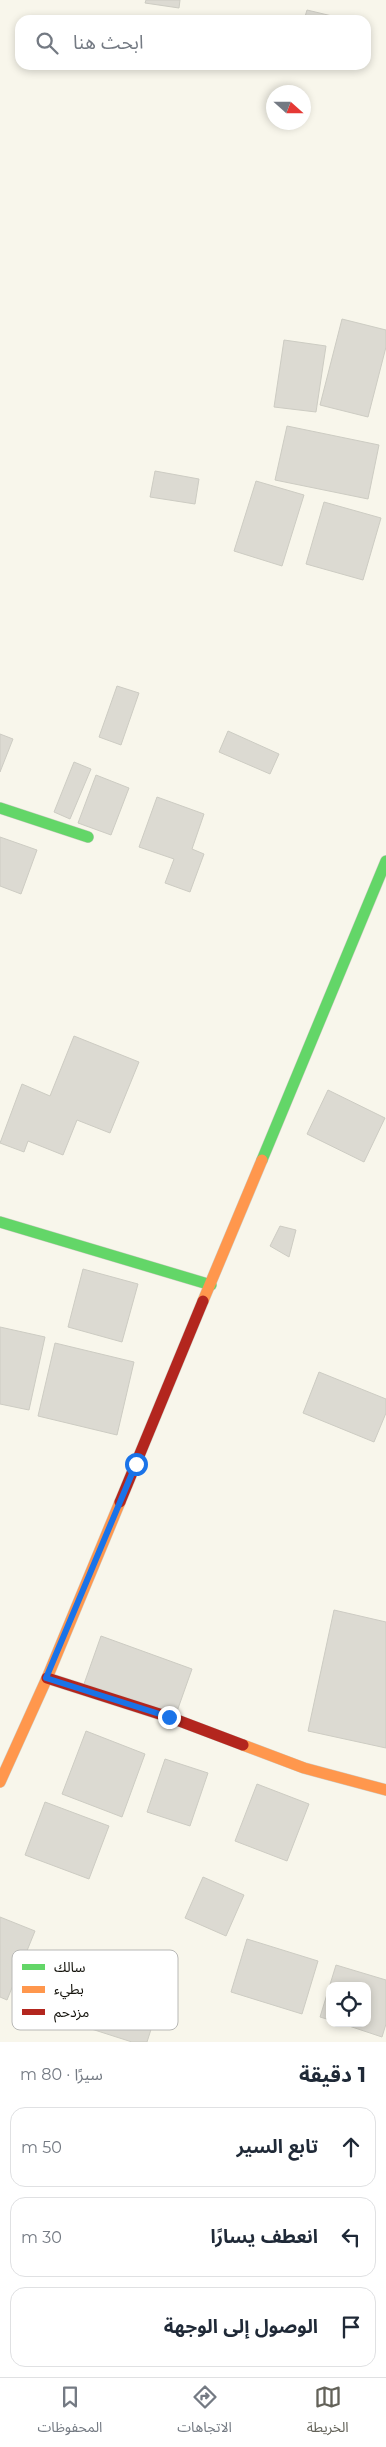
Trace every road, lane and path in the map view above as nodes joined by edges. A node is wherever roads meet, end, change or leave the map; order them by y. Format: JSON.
{"nodes":[{"id":1,"x":0,"y":808,"type":"edge"},
{"id":2,"x":88,"y":837,"type":"dead end"},
{"id":3,"x":386,"y":861,"type":"edge"},
{"id":4,"x":0,"y":1222,"type":"edge"},
{"id":5,"x":211,"y":1285,"type":"junction"},
{"id":6,"x":46,"y":1678,"type":"junction"},
{"id":7,"x":0,"y":1782,"type":"edge"},
{"id":8,"x":386,"y":1790,"type":"edge"}],
"edges":[{"from":1,"to":2,"type":"street"},
{"from":3,"to":5,"type":"street"},
{"from":4,"to":5,"type":"street"},
{"from":5,"to":6,"type":"street"},
{"from":6,"to":7,"type":"street"},
{"from":6,"to":8,"type":"street"}]}
